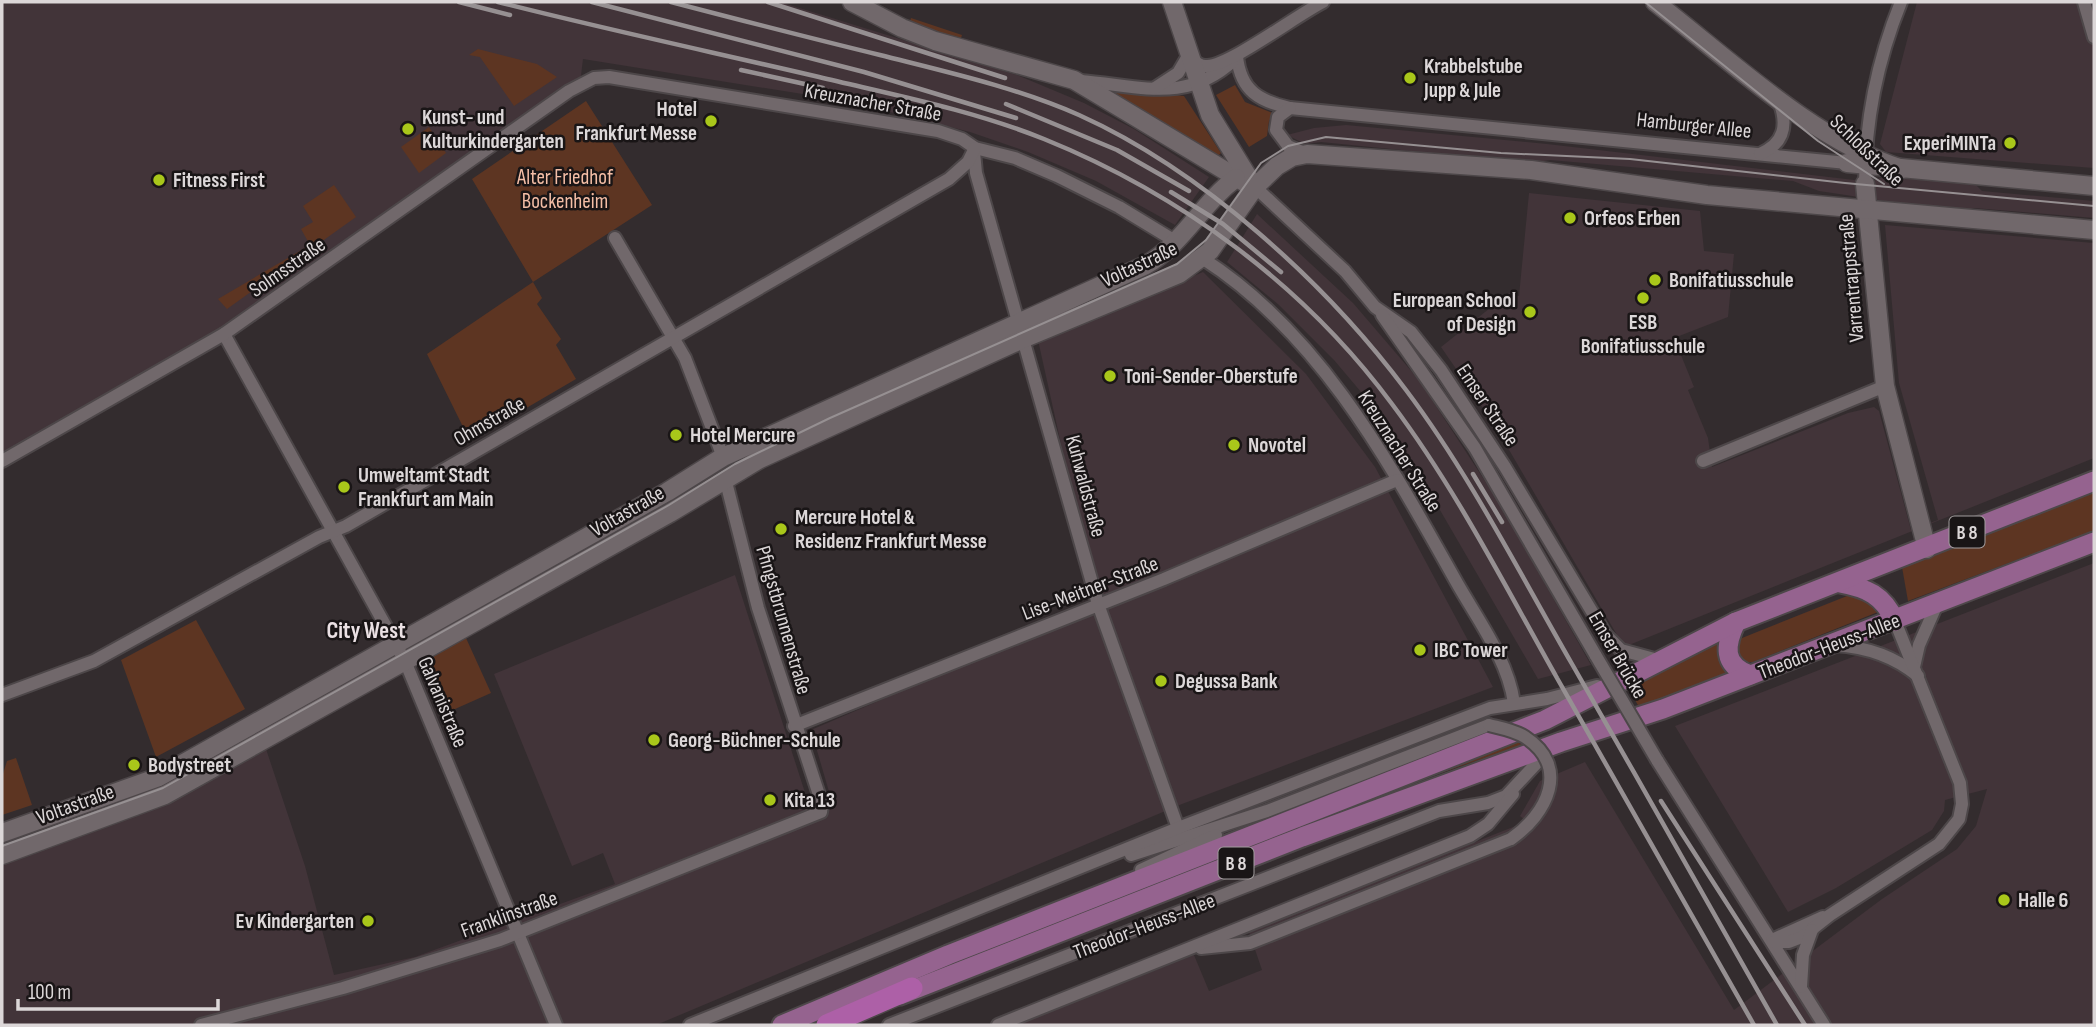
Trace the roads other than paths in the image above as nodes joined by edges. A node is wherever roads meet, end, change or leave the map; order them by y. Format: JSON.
{"nodes":[{"id":1,"x":852,"y":2,"type":"edge"},
{"id":2,"x":1172,"y":2,"type":"edge"},
{"id":3,"x":1323,"y":2,"type":"edge"},
{"id":4,"x":1655,"y":2,"type":"edge"},
{"id":5,"x":1900,"y":2,"type":"edge"},
{"id":6,"x":2084,"y":2,"type":"edge"},
{"id":7,"x":2094,"y":37,"type":"edge"},
{"id":8,"x":1188,"y":56,"type":"junction"},
{"id":9,"x":1238,"y":56,"type":"junction"},
{"id":10,"x":1074,"y":80,"type":"junction"},
{"id":11,"x":580,"y":83,"type":"joint"},
{"id":12,"x":1199,"y":84,"type":"junction"},
{"id":13,"x":1155,"y":88,"type":"junction"},
{"id":14,"x":1777,"y":97,"type":"junction"},
{"id":15,"x":1290,"y":108,"type":"junction"},
{"id":16,"x":975,"y":148,"type":"junction"},
{"id":17,"x":1307,"y":154,"type":"junction"},
{"id":18,"x":1758,"y":155,"type":"junction"},
{"id":19,"x":1859,"y":161,"type":"junction"},
{"id":20,"x":1236,"y":178,"type":"junction"},
{"id":21,"x":1865,"y":184,"type":"junction"},
{"id":22,"x":2094,"y":186,"type":"edge"},
{"id":23,"x":1255,"y":187,"type":"junction"},
{"id":24,"x":1867,"y":207,"type":"junction"},
{"id":25,"x":1903,"y":214,"type":"junction"},
{"id":26,"x":2094,"y":230,"type":"edge"},
{"id":27,"x":615,"y":238,"type":"dead end"},
{"id":28,"x":1180,"y":240,"type":"junction"},
{"id":29,"x":1202,"y":258,"type":"junction"},
{"id":30,"x":1376,"y":307,"type":"junction"},
{"id":31,"x":1020,"y":320,"type":"junction"},
{"id":32,"x":224,"y":334,"type":"junction"},
{"id":33,"x":673,"y":338,"type":"junction"},
{"id":34,"x":1025,"y":338,"type":"junction"},
{"id":35,"x":1885,"y":386,"type":"junction"},
{"id":36,"x":723,"y":457,"type":"junction"},
{"id":37,"x":1703,"y":460,"type":"dead end"},
{"id":38,"x":2,"y":461,"type":"edge"},
{"id":39,"x":725,"y":478,"type":"junction"},
{"id":40,"x":1397,"y":480,"type":"junction"},
{"id":41,"x":2094,"y":481,"type":"edge"},
{"id":42,"x":333,"y":531,"type":"junction"},
{"id":43,"x":2094,"y":542,"type":"edge"},
{"id":44,"x":1927,"y":549,"type":"junction"},
{"id":45,"x":1840,"y":583,"type":"junction"},
{"id":46,"x":1098,"y":604,"type":"junction"},
{"id":47,"x":1937,"y":604,"type":"junction"},
{"id":48,"x":1895,"y":621,"type":"junction"},
{"id":49,"x":1736,"y":622,"type":"junction"},
{"id":50,"x":1830,"y":645,"type":"junction"},
{"id":51,"x":401,"y":653,"type":"junction"},
{"id":52,"x":1658,"y":660,"type":"junction"},
{"id":53,"x":1916,"y":672,"type":"junction"},
{"id":54,"x":1750,"y":675,"type":"junction"},
{"id":55,"x":1624,"y":679,"type":"junction"},
{"id":56,"x":2,"y":695,"type":"edge"},
{"id":57,"x":1514,"y":703,"type":"junction"},
{"id":58,"x":794,"y":726,"type":"junction"},
{"id":59,"x":1561,"y":742,"type":"junction"},
{"id":60,"x":1517,"y":787,"type":"junction"},
{"id":61,"x":1267,"y":811,"type":"junction"},
{"id":62,"x":821,"y":812,"type":"joint"},
{"id":63,"x":1178,"y":828,"type":"junction"},
{"id":64,"x":2,"y":833,"type":"edge"},
{"id":65,"x":2,"y":855,"type":"edge"},
{"id":66,"x":1034,"y":887,"type":"junction"},
{"id":67,"x":1830,"y":915,"type":"junction"},
{"id":68,"x":1017,"y":928,"type":"junction"},
{"id":69,"x":1812,"y":930,"type":"junction"},
{"id":70,"x":517,"y":933,"type":"junction"},
{"id":71,"x":1772,"y":941,"type":"junction"},
{"id":72,"x":1187,"y":950,"type":"junction"},
{"id":73,"x":1801,"y":987,"type":"junction"},
{"id":74,"x":912,"y":988,"type":"junction"},
{"id":75,"x":201,"y":1025,"type":"edge"},
{"id":76,"x":556,"y":1025,"type":"edge"},
{"id":77,"x":690,"y":1025,"type":"edge"},
{"id":78,"x":782,"y":1025,"type":"edge"},
{"id":79,"x":827,"y":1025,"type":"edge"},
{"id":80,"x":844,"y":1025,"type":"edge"},
{"id":81,"x":888,"y":1025,"type":"edge"},
{"id":82,"x":998,"y":1025,"type":"edge"},
{"id":83,"x":1824,"y":1025,"type":"edge"}],
"edges":[{"from":1,"to":10,"type":"street"},
{"from":2,"to":8,"type":"street"},
{"from":3,"to":9,"type":"street"},
{"from":4,"to":14,"type":"street","name":"Schloßstraße"},
{"from":5,"to":19,"type":"street"},
{"from":6,"to":7,"type":"street"},
{"from":8,"to":9,"type":"street"},
{"from":8,"to":12,"type":"street"},
{"from":8,"to":13,"type":"street"},
{"from":9,"to":12,"type":"street"},
{"from":9,"to":15,"type":"street","name":"Hamburger Allee"},
{"from":10,"to":13,"type":"street"},
{"from":10,"to":20,"type":"street"},
{"from":11,"to":16,"type":"street","name":"Kreuznacher Straße"},
{"from":11,"to":32,"type":"street","name":"Solmsstraße"},
{"from":12,"to":13,"type":"street"},
{"from":12,"to":23,"type":"street"},
{"from":14,"to":18,"type":"street"},
{"from":14,"to":19,"type":"street","name":"Schloßstraße"},
{"from":15,"to":17,"type":"street"},
{"from":15,"to":18,"type":"street","name":"Hamburger Allee"},
{"from":16,"to":28,"type":"street","name":"Kreuznacher Straße"},
{"from":16,"to":31,"type":"street","name":"Kuhwaldstraße"},
{"from":16,"to":33,"type":"street","name":"Ohmstraße"},
{"from":17,"to":23,"type":"street"},
{"from":17,"to":24,"type":"street"},
{"from":18,"to":19,"type":"street","name":"Hamburger Allee"},
{"from":19,"to":21,"type":"street","name":"Schloßstraße"},
{"from":19,"to":22,"type":"street","name":"Schloßstraße"},
{"from":20,"to":23,"type":"street"},
{"from":20,"to":28,"type":"street","name":"Voltastraße"},
{"from":21,"to":24,"type":"street","name":"Varrentrappstraße"},
{"from":21,"to":25,"type":"street","name":"Schloßstraße"},
{"from":23,"to":29,"type":"street","name":"Voltastraße"},
{"from":23,"to":30,"type":"street","name":"Emser Straße"},
{"from":24,"to":25,"type":"street"},
{"from":24,"to":35,"type":"street","name":"Varrentrappstraße"},
{"from":25,"to":26,"type":"street"},
{"from":27,"to":33,"type":"street"},
{"from":28,"to":31,"type":"street","name":"Voltastraße"},
{"from":29,"to":34,"type":"street","name":"Voltastraße"},
{"from":29,"to":40,"type":"street","name":"Kreuznacher Straße"},
{"from":30,"to":52,"type":"street","name":"Emser Straße"},
{"from":30,"to":71,"type":"street","name":"Emser Brücke","bridge":true},
{"from":31,"to":34,"type":"street","name":"Kuhwaldstraße"},
{"from":31,"to":36,"type":"street","name":"Voltastraße"},
{"from":32,"to":38,"type":"street","name":"Solmsstraße"},
{"from":32,"to":42,"type":"street","name":"Galvanistraße"},
{"from":33,"to":36,"type":"street"},
{"from":33,"to":42,"type":"street","name":"Ohmstraße"},
{"from":34,"to":39,"type":"street","name":"Voltastraße"},
{"from":34,"to":46,"type":"street","name":"Kuhwaldstraße"},
{"from":35,"to":37,"type":"street"},
{"from":35,"to":44,"type":"street","name":"Varrentrappstraße"},
{"from":36,"to":51,"type":"street","name":"Voltastraße"},
{"from":39,"to":51,"type":"street","name":"Voltastraße"},
{"from":39,"to":58,"type":"street","name":"Pfingstbrunnenstraße"},
{"from":40,"to":46,"type":"street","name":"Lise-Meitner-Straße"},
{"from":40,"to":57,"type":"street","name":"Kreuznacher Straße"},
{"from":41,"to":44,"type":"main road","name":"Theodor-Heuss-Allee","number":"B 8"},
{"from":42,"to":51,"type":"street","name":"Galvanistraße"},
{"from":42,"to":56,"type":"street","name":"Ohmstraße"},
{"from":43,"to":47,"type":"main road","name":"Theodor-Heuss-Allee","number":"B 8"},
{"from":44,"to":45,"type":"main road","name":"Theodor-Heuss-Allee","number":"B 8"},
{"from":45,"to":48,"type":"main road"},
{"from":45,"to":49,"type":"main road","name":"Theodor-Heuss-Allee","number":"B 8"},
{"from":46,"to":58,"type":"street","name":"Lise-Meitner-Straße"},
{"from":46,"to":63,"type":"street","name":"Kuhwaldstraße"},
{"from":47,"to":48,"type":"main road","name":"Theodor-Heuss-Allee","number":"B 8"},
{"from":47,"to":53,"type":"street"},
{"from":48,"to":50,"type":"main road","name":"Theodor-Heuss-Allee","number":"B 8"},
{"from":48,"to":53,"type":"street"},
{"from":49,"to":52,"type":"main road","name":"Theodor-Heuss-Allee","number":"B 8"},
{"from":49,"to":54,"type":"main road"},
{"from":50,"to":53,"type":"street"},
{"from":50,"to":54,"type":"main road","name":"Theodor-Heuss-Allee","number":"B 8"},
{"from":51,"to":64,"type":"street","name":"Voltastraße"},
{"from":51,"to":65,"type":"street","name":"Voltastraße"},
{"from":51,"to":70,"type":"street","name":"Galvanistraße"},
{"from":52,"to":55,"type":"main road","name":"Theodor-Heuss-Allee","number":"B 8"},
{"from":53,"to":67,"type":"street"},
{"from":54,"to":59,"type":"main road","name":"Theodor-Heuss-Allee","number":"B 8"},
{"from":55,"to":57,"type":"street","name":"Theodor-Heuss-Allee"},
{"from":55,"to":68,"type":"main road","name":"Theodor-Heuss-Allee","number":"B 8"},
{"from":57,"to":63,"type":"street","name":"Theodor-Heuss-Allee"},
{"from":58,"to":62,"type":"street","name":"Pfingstbrunnenstraße"},
{"from":59,"to":60,"type":"street","name":"Theodor-Heuss-Allee"},
{"from":59,"to":74,"type":"main road","name":"Theodor-Heuss-Allee","number":"B 8"},
{"from":60,"to":72,"type":"street","name":"Theodor-Heuss-Allee"},
{"from":60,"to":81,"type":"street","name":"Theodor-Heuss-Allee"},
{"from":61,"to":66,"type":"street","name":"Theodor-Heuss-Allee"},
{"from":61,"to":68,"type":"street","name":"Theodor-Heuss-Allee"},
{"from":61,"to":72,"type":"street","name":"Theodor-Heuss-Allee","bridge":true},
{"from":62,"to":70,"type":"street","name":"Franklinstraße"},
{"from":63,"to":66,"type":"street","name":"Theodor-Heuss-Allee"},
{"from":66,"to":77,"type":"street","name":"Theodor-Heuss-Allee"},
{"from":67,"to":69,"type":"street"},
{"from":67,"to":71,"type":"street"},
{"from":68,"to":78,"type":"main road","name":"Theodor-Heuss-Allee","number":"B 8"},
{"from":69,"to":71,"type":"street"},
{"from":69,"to":73,"type":"street"},
{"from":70,"to":75,"type":"street","name":"Franklinstraße"},
{"from":70,"to":76,"type":"street","name":"Galvanistraße"},
{"from":71,"to":73,"type":"street","name":"Emser Brücke"},
{"from":72,"to":82,"type":"street","name":"Theodor-Heuss-Allee"},
{"from":73,"to":83,"type":"street","name":"Emser Brücke"},
{"from":74,"to":79,"type":"highway","name":"Theodor-Heuss-Allee"},
{"from":74,"to":80,"type":"main road","name":"Theodor-Heuss-Allee"}]}
